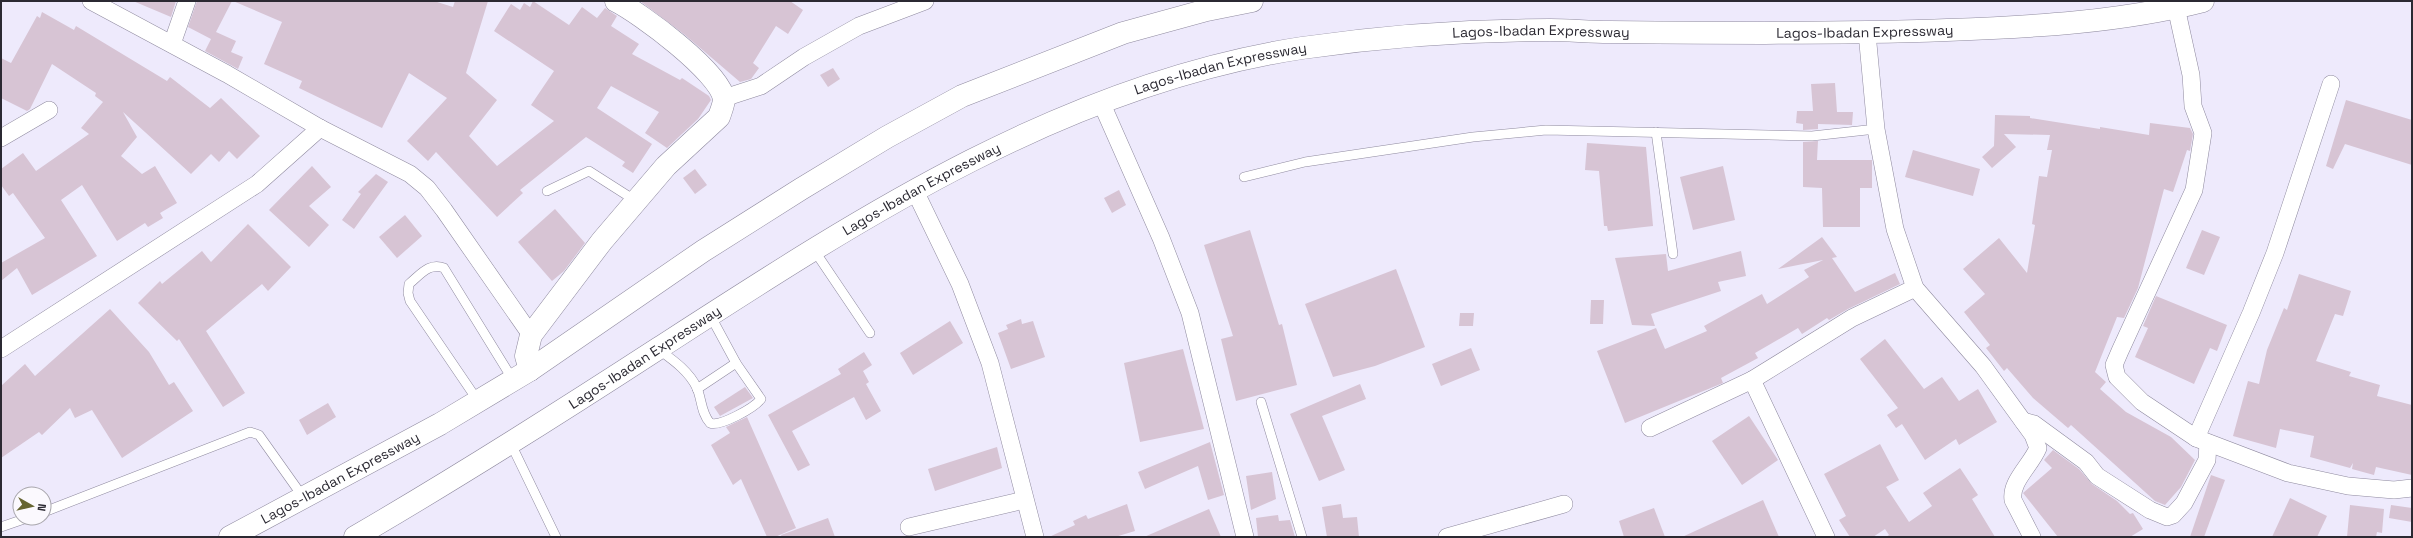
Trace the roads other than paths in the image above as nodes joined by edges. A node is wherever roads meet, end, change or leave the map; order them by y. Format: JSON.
{"nodes":[{"id":1,"x":91,"y":1,"type":"edge"},
{"id":2,"x":187,"y":1,"type":"edge"},
{"id":3,"x":616,"y":1,"type":"edge"},
{"id":4,"x":925,"y":1,"type":"edge"},
{"id":5,"x":1252,"y":1,"type":"edge"},
{"id":6,"x":2203,"y":1,"type":"edge"},
{"id":7,"x":2176,"y":7,"type":"junction"},
{"id":8,"x":1867,"y":33,"type":"junction"},
{"id":9,"x":172,"y":44,"type":"junction"},
{"id":10,"x":2331,"y":84,"type":"dead end"},
{"id":11,"x":724,"y":98,"type":"junction"},
{"id":12,"x":1101,"y":102,"type":"junction"},
{"id":13,"x":48,"y":110,"type":"dead end"},
{"id":14,"x":320,"y":128,"type":"junction"},
{"id":15,"x":1876,"y":129,"type":"junction"},
{"id":16,"x":1656,"y":132,"type":"junction"},
{"id":17,"x":1,"y":138,"type":"edge"},
{"id":18,"x":1244,"y":177,"type":"dead end"},
{"id":19,"x":915,"y":191,"type":"junction"},
{"id":20,"x":547,"y":192,"type":"dead end"},
{"id":21,"x":636,"y":201,"type":"junction"},
{"id":22,"x":814,"y":250,"type":"junction"},
{"id":23,"x":1673,"y":254,"type":"dead end"},
{"id":24,"x":1915,"y":288,"type":"junction"},
{"id":25,"x":710,"y":315,"type":"junction"},
{"id":26,"x":870,"y":333,"type":"dead end"},
{"id":27,"x":531,"y":335,"type":"junction"},
{"id":28,"x":1,"y":349,"type":"edge"},
{"id":29,"x":658,"y":349,"type":"junction"},
{"id":30,"x":736,"y":363,"type":"junction"},
{"id":31,"x":522,"y":375,"type":"junction"},
{"id":32,"x":1752,"y":380,"type":"junction"},
{"id":33,"x":697,"y":389,"type":"junction"},
{"id":34,"x":478,"y":401,"type":"junction"},
{"id":35,"x":1261,"y":402,"type":"dead end"},
{"id":36,"x":2023,"y":421,"type":"junction"},
{"id":37,"x":1650,"y":428,"type":"dead end"},
{"id":38,"x":2202,"y":441,"type":"junction"},
{"id":39,"x":511,"y":444,"type":"junction"},
{"id":40,"x":2412,"y":488,"type":"edge"},
{"id":41,"x":304,"y":498,"type":"junction"},
{"id":42,"x":1024,"y":500,"type":"junction"},
{"id":43,"x":1564,"y":504,"type":"dead end"},
{"id":44,"x":52,"y":509,"type":"edge"},
{"id":45,"x":12,"y":523,"type":"edge"},
{"id":46,"x":1,"y":527,"type":"edge"},
{"id":47,"x":910,"y":527,"type":"dead end"},
{"id":48,"x":363,"y":535,"type":"edge"},
{"id":49,"x":230,"y":537,"type":"edge"},
{"id":50,"x":556,"y":537,"type":"edge"},
{"id":51,"x":1035,"y":537,"type":"edge"},
{"id":52,"x":1244,"y":537,"type":"edge"},
{"id":53,"x":1302,"y":537,"type":"edge"},
{"id":54,"x":1447,"y":537,"type":"edge"},
{"id":55,"x":1826,"y":537,"type":"edge"},
{"id":56,"x":2032,"y":537,"type":"edge"}],
"edges":[{"from":1,"to":9,"type":"street"},
{"from":2,"to":9,"type":"street"},
{"from":3,"to":11,"type":"main road"},
{"from":4,"to":11,"type":"street"},
{"from":5,"to":31,"type":"main road","name":"Lagos-Ibadan Expressway"},
{"from":6,"to":7,"type":"main road","name":"Lagos-Ibadan Expressway"},
{"from":7,"to":8,"type":"main road","name":"Lagos-Ibadan Expressway"},
{"from":7,"to":38,"type":"street"},
{"from":8,"to":12,"type":"main road","name":"Lagos-Ibadan Expressway"},
{"from":8,"to":15,"type":"street"},
{"from":9,"to":14,"type":"street"},
{"from":10,"to":38,"type":"street"},
{"from":11,"to":21,"type":"main road"},
{"from":12,"to":19,"type":"main road","name":"Lagos-Ibadan Expressway"},
{"from":12,"to":52,"type":"street"},
{"from":13,"to":17,"type":"street"},
{"from":14,"to":27,"type":"street"},
{"from":14,"to":28,"type":"street"},
{"from":15,"to":16,"type":"lane"},
{"from":15,"to":24,"type":"street"},
{"from":16,"to":18,"type":"lane"},
{"from":16,"to":23,"type":"lane"},
{"from":19,"to":22,"type":"main road","name":"Lagos-Ibadan Expressway"},
{"from":19,"to":42,"type":"street"},
{"from":20,"to":21,"type":"lane"},
{"from":21,"to":27,"type":"main road"},
{"from":22,"to":25,"type":"main road","name":"Lagos-Ibadan Expressway"},
{"from":22,"to":26,"type":"lane"},
{"from":24,"to":32,"type":"street"},
{"from":24,"to":36,"type":"street"},
{"from":25,"to":29,"type":"main road","name":"Lagos-Ibadan Expressway"},
{"from":25,"to":30,"type":"lane"},
{"from":27,"to":31,"type":"main road"},
{"from":29,"to":33,"type":"lane"},
{"from":29,"to":39,"type":"main road","name":"Lagos-Ibadan Expressway"},
{"from":30,"to":33,"type":"lane"},
{"from":30,"to":33,"type":"lane"},
{"from":31,"to":34,"type":"main road","name":"Lagos-Ibadan Expressway"},
{"from":31,"to":34,"type":"lane"},
{"from":32,"to":37,"type":"street"},
{"from":32,"to":55,"type":"street"},
{"from":34,"to":41,"type":"main road","name":"Lagos-Ibadan Expressway"},
{"from":35,"to":53,"type":"lane"},
{"from":36,"to":38,"type":"street"},
{"from":36,"to":56,"type":"street"},
{"from":38,"to":40,"type":"street"},
{"from":39,"to":48,"type":"main road","name":"Lagos-Ibadan Expressway"},
{"from":39,"to":50,"type":"lane"},
{"from":41,"to":44,"type":"lane"},
{"from":41,"to":49,"type":"main road","name":"Lagos-Ibadan Expressway"},
{"from":42,"to":47,"type":"street"},
{"from":42,"to":51,"type":"street"},
{"from":43,"to":54,"type":"street"},
{"from":45,"to":46,"type":"lane"}]}
